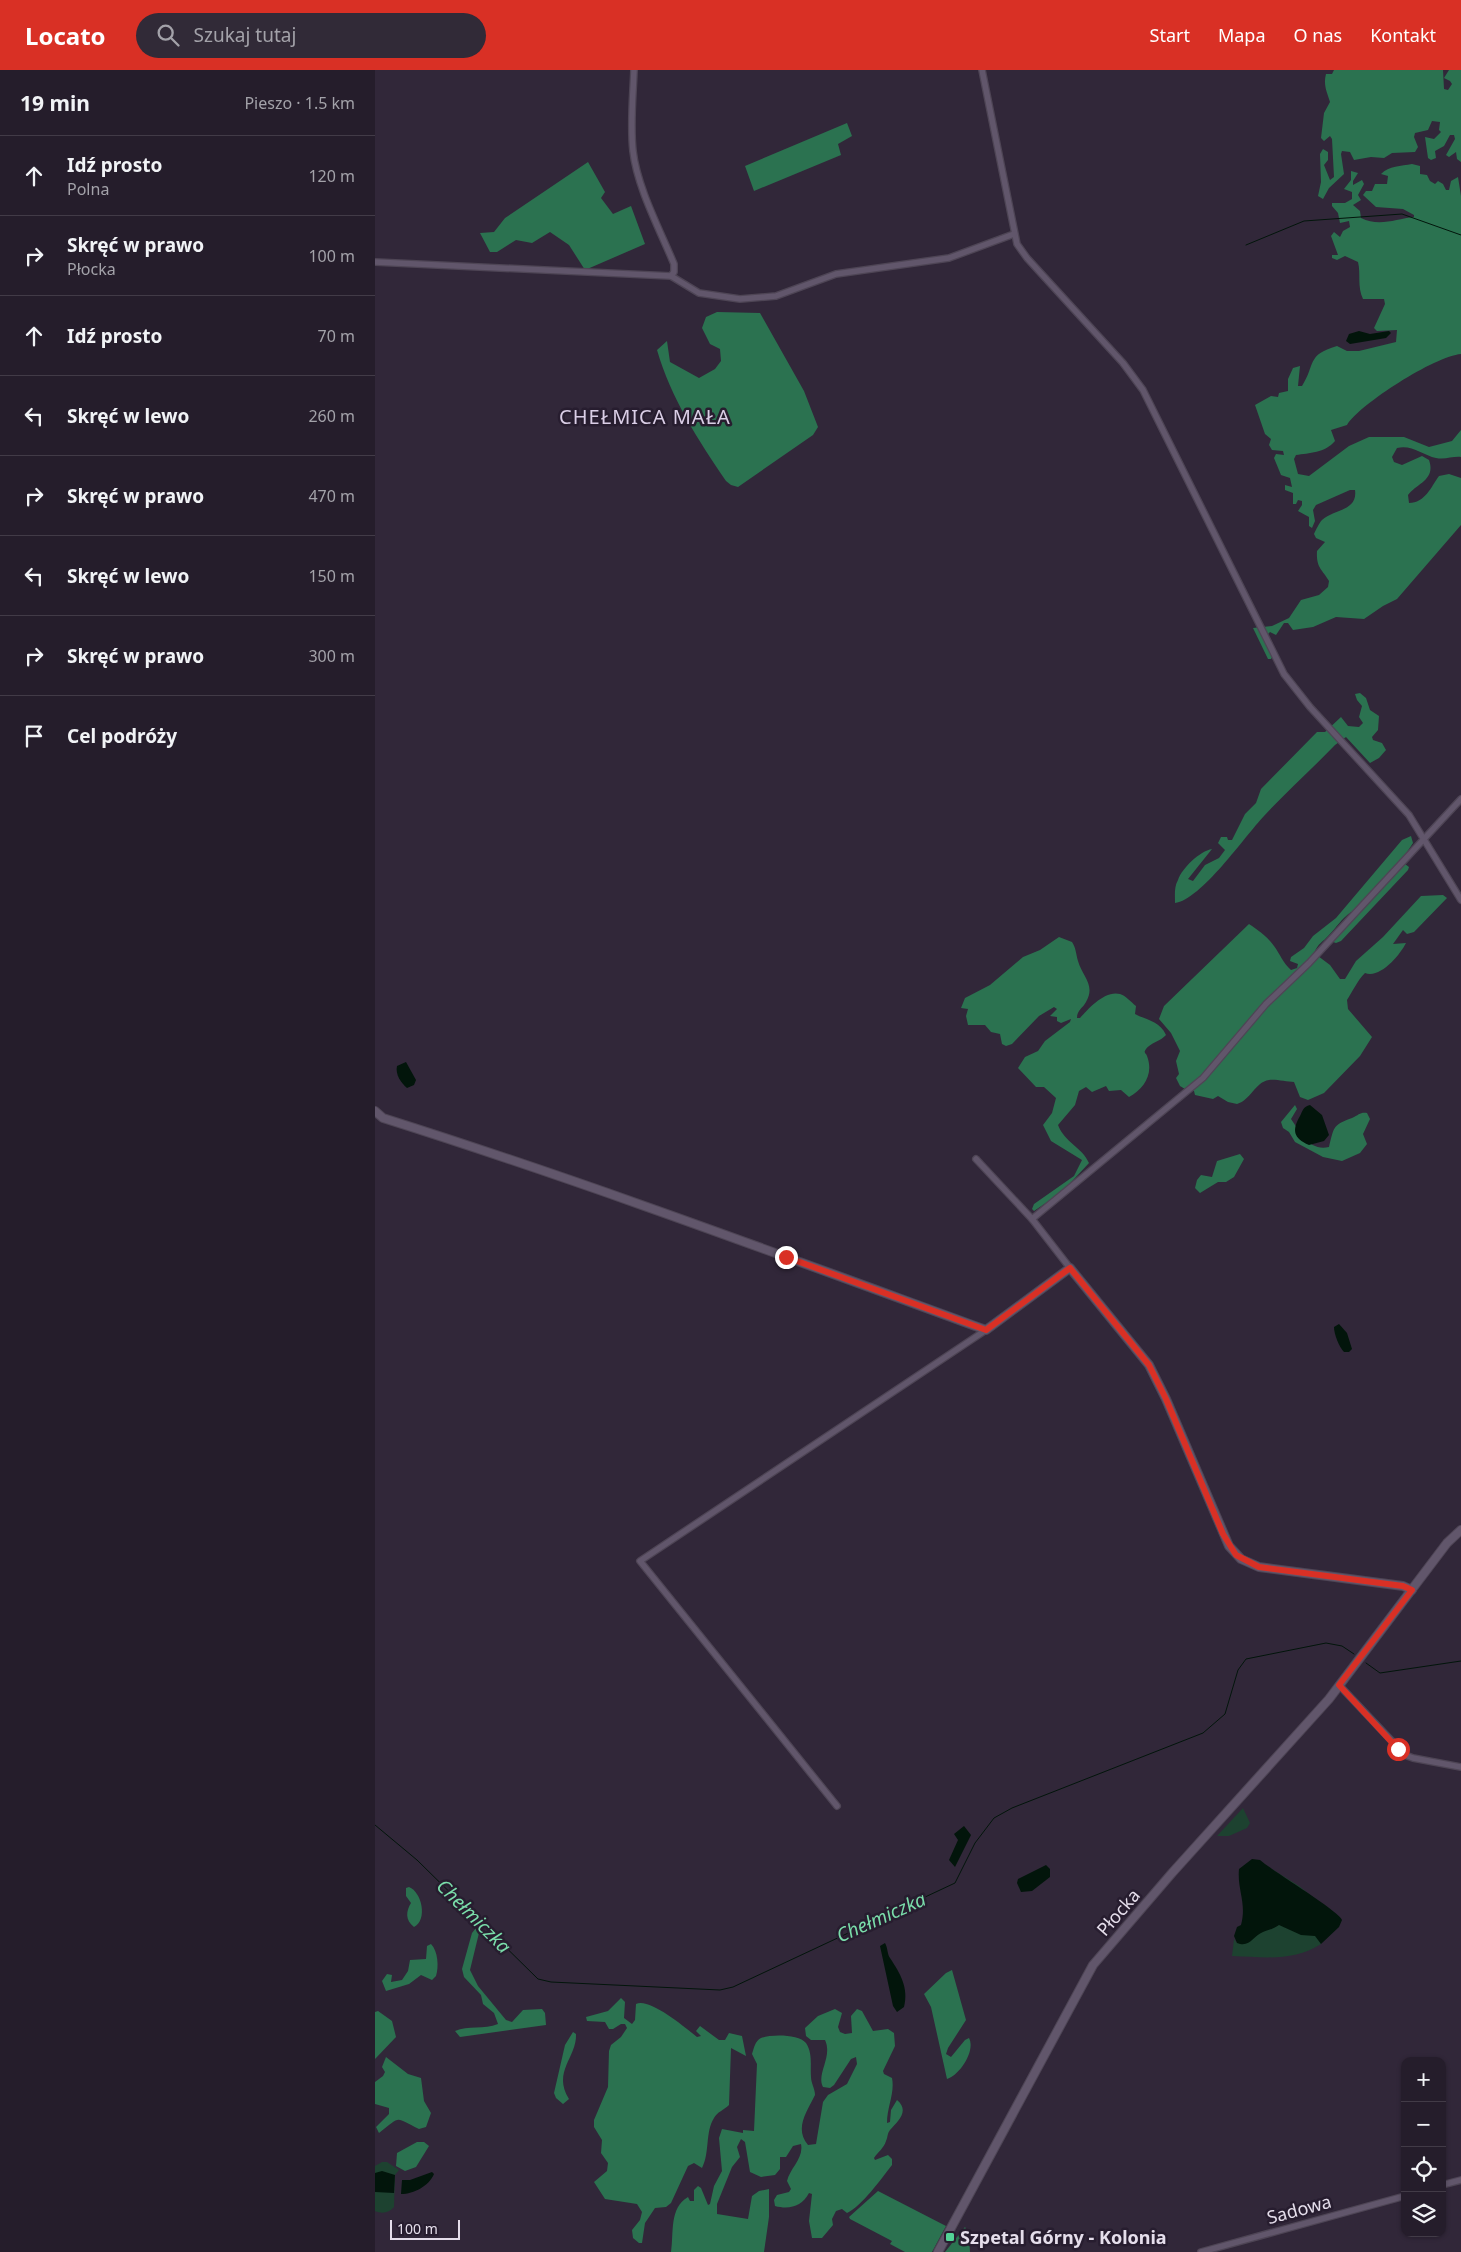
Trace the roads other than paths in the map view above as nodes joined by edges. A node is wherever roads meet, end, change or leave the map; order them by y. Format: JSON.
{"nodes":[{"id":1,"x":634,"y":70,"type":"edge"},
{"id":2,"x":982,"y":70,"type":"edge"},
{"id":3,"x":1014,"y":234,"type":"junction"},
{"id":4,"x":375,"y":262,"type":"edge"},
{"id":5,"x":671,"y":276,"type":"junction"},
{"id":6,"x":1461,"y":799,"type":"edge"},
{"id":7,"x":1425,"y":840,"type":"junction"},
{"id":8,"x":1461,"y":900,"type":"edge"},
{"id":9,"x":375,"y":1111,"type":"edge"},
{"id":10,"x":976,"y":1159,"type":"dead end"},
{"id":11,"x":1032,"y":1219,"type":"junction"},
{"id":12,"x":1070,"y":1268,"type":"junction"},
{"id":13,"x":986,"y":1330,"type":"junction"},
{"id":14,"x":1461,"y":1530,"type":"edge"},
{"id":15,"x":1412,"y":1590,"type":"junction"},
{"id":16,"x":1339,"y":1685,"type":"junction"},
{"id":17,"x":1461,"y":1767,"type":"edge"},
{"id":18,"x":837,"y":1806,"type":"dead end"},
{"id":19,"x":1461,"y":2180,"type":"edge"},
{"id":20,"x":1446,"y":2184,"type":"edge"},
{"id":21,"x":1401,"y":2197,"type":"edge"},
{"id":22,"x":937,"y":2252,"type":"edge"},
{"id":23,"x":1201,"y":2252,"type":"edge"}],
"edges":[{"from":1,"to":5,"type":"street"},
{"from":2,"to":3,"type":"street"},
{"from":3,"to":5,"type":"street"},
{"from":3,"to":7,"type":"street"},
{"from":4,"to":5,"type":"street"},
{"from":6,"to":7,"type":"street"},
{"from":7,"to":8,"type":"street"},
{"from":7,"to":11,"type":"street"},
{"from":9,"to":13,"type":"street"},
{"from":10,"to":11,"type":"street"},
{"from":11,"to":12,"type":"street"},
{"from":12,"to":13,"type":"street"},
{"from":12,"to":15,"type":"street"},
{"from":13,"to":18,"type":"street"},
{"from":14,"to":15,"type":"street","name":"Płocka"},
{"from":15,"to":16,"type":"street","name":"Płocka"},
{"from":16,"to":17,"type":"street"},
{"from":16,"to":22,"type":"street","name":"Płocka"},
{"from":19,"to":20,"type":"street"},
{"from":21,"to":23,"type":"street","name":"Sadowa"}]}
